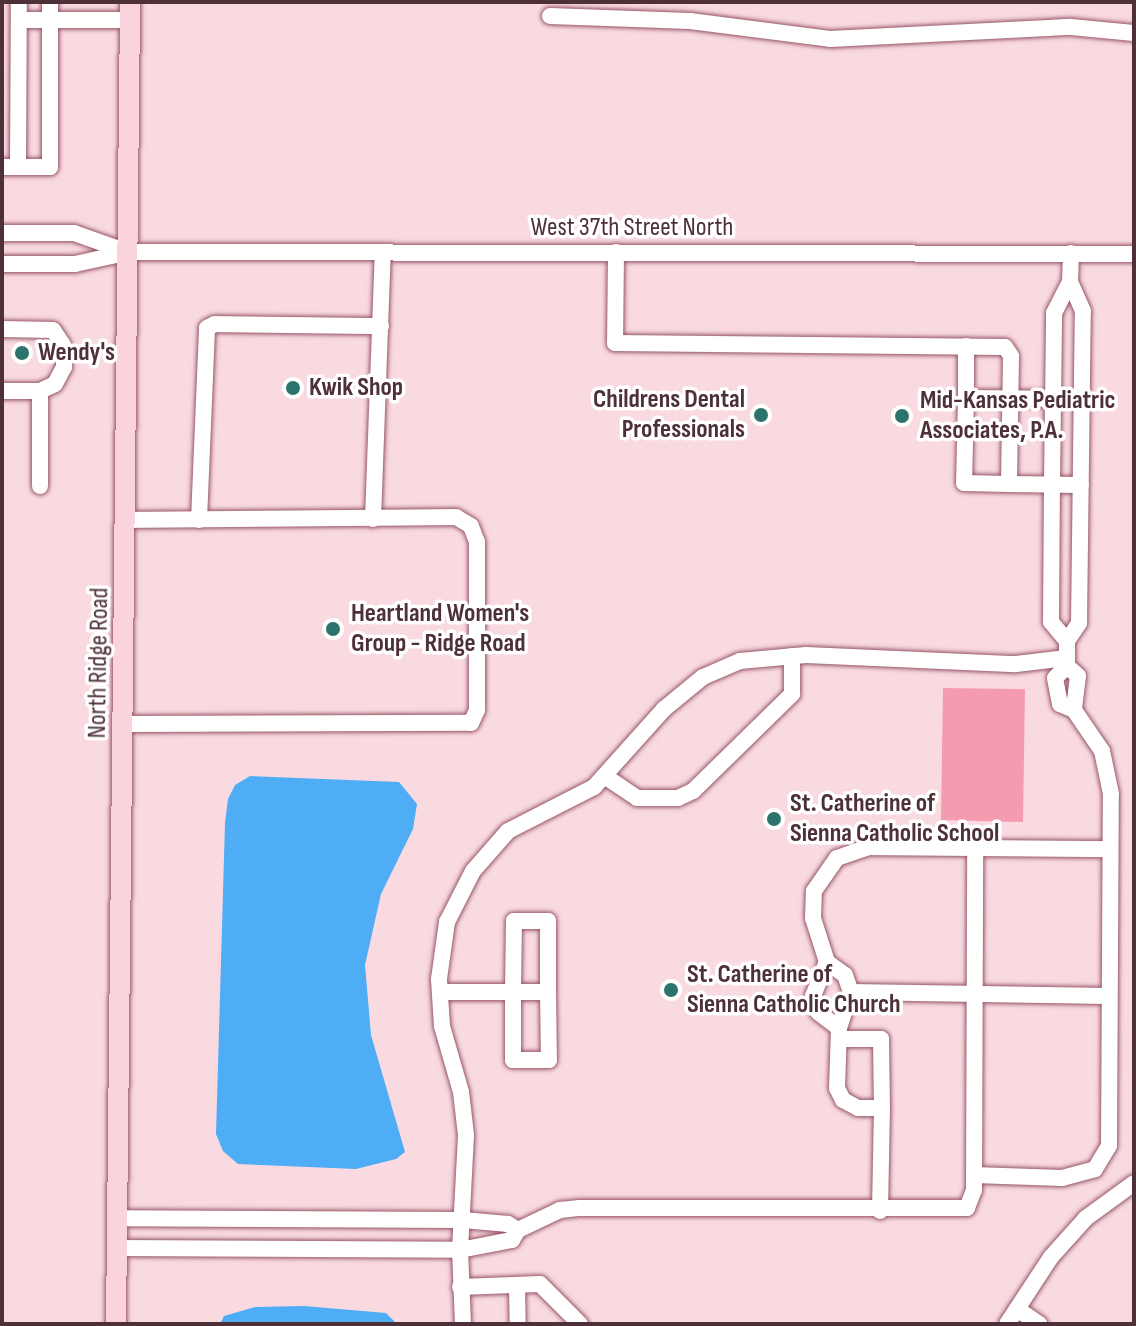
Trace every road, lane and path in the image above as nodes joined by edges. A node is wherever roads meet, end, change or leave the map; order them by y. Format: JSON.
{"nodes":[{"id":1,"x":19,"y":2,"type":"edge"},
{"id":2,"x":50,"y":2,"type":"edge"},
{"id":3,"x":130,"y":11,"type":"edge"},
{"id":4,"x":550,"y":16,"type":"dead end"},
{"id":5,"x":19,"y":20,"type":"junction"},
{"id":6,"x":50,"y":20,"type":"junction"},
{"id":7,"x":1134,"y":33,"type":"edge"},
{"id":8,"x":10,"y":167,"type":"edge"},
{"id":9,"x":2,"y":233,"type":"edge"},
{"id":10,"x":129,"y":252,"type":"junction"},
{"id":11,"x":383,"y":252,"type":"junction"},
{"id":12,"x":616,"y":252,"type":"junction"},
{"id":13,"x":1071,"y":253,"type":"junction"},
{"id":14,"x":1134,"y":254,"type":"edge"},
{"id":15,"x":2,"y":264,"type":"edge"},
{"id":16,"x":1070,"y":282,"type":"junction"},
{"id":17,"x":381,"y":326,"type":"junction"},
{"id":18,"x":2,"y":329,"type":"edge"},
{"id":19,"x":966,"y":346,"type":"junction"},
{"id":20,"x":2,"y":391,"type":"edge"},
{"id":21,"x":40,"y":391,"type":"junction"},
{"id":22,"x":966,"y":398,"type":"junction"},
{"id":23,"x":1011,"y":398,"type":"junction"},
{"id":24,"x":1054,"y":398,"type":"junction"},
{"id":25,"x":1081,"y":399,"type":"junction"},
{"id":26,"x":1009,"y":484,"type":"junction"},
{"id":27,"x":1052,"y":485,"type":"junction"},
{"id":28,"x":1081,"y":485,"type":"junction"},
{"id":29,"x":40,"y":486,"type":"dead end"},
{"id":30,"x":373,"y":519,"type":"junction"},
{"id":31,"x":126,"y":520,"type":"junction"},
{"id":32,"x":199,"y":520,"type":"junction"},
{"id":33,"x":1080,"y":553,"type":"junction"},
{"id":34,"x":1051,"y":554,"type":"junction"},
{"id":35,"x":1067,"y":641,"type":"junction"},
{"id":36,"x":792,"y":656,"type":"junction"},
{"id":37,"x":1067,"y":662,"type":"junction"},
{"id":38,"x":124,"y":724,"type":"junction"},
{"id":39,"x":606,"y":777,"type":"junction"},
{"id":40,"x":975,"y":848,"type":"junction"},
{"id":41,"x":1110,"y":849,"type":"junction"},
{"id":42,"x":827,"y":962,"type":"junction"},
{"id":43,"x":440,"y":992,"type":"junction"},
{"id":44,"x":513,"y":992,"type":"junction"},
{"id":45,"x":548,"y":992,"type":"junction"},
{"id":46,"x":851,"y":992,"type":"junction"},
{"id":47,"x":974,"y":994,"type":"junction"},
{"id":48,"x":1109,"y":996,"type":"junction"},
{"id":49,"x":839,"y":1033,"type":"junction"},
{"id":50,"x":882,"y":1108,"type":"junction"},
{"id":51,"x":974,"y":1175,"type":"junction"},
{"id":52,"x":1134,"y":1183,"type":"edge"},
{"id":53,"x":880,"y":1211,"type":"junction"},
{"id":54,"x":117,"y":1218,"type":"junction"},
{"id":55,"x":463,"y":1220,"type":"junction"},
{"id":56,"x":518,"y":1230,"type":"junction"},
{"id":57,"x":117,"y":1248,"type":"junction"},
{"id":58,"x":460,"y":1250,"type":"junction"},
{"id":59,"x":517,"y":1285,"type":"junction"},
{"id":60,"x":460,"y":1287,"type":"junction"},
{"id":61,"x":1017,"y":1309,"type":"junction"},
{"id":62,"x":116,"y":1324,"type":"edge"},
{"id":63,"x":463,"y":1324,"type":"edge"},
{"id":64,"x":518,"y":1324,"type":"edge"},
{"id":65,"x":580,"y":1324,"type":"edge"},
{"id":66,"x":1007,"y":1324,"type":"edge"},
{"id":67,"x":1039,"y":1324,"type":"edge"}],
"edges":[{"from":1,"to":5,"type":"street"},
{"from":2,"to":6,"type":"street"},
{"from":3,"to":6,"type":"street"},
{"from":3,"to":10,"type":"main road","name":"North Ridge Road"},
{"from":4,"to":7,"type":"street"},
{"from":5,"to":6,"type":"street"},
{"from":5,"to":8,"type":"street"},
{"from":6,"to":8,"type":"street"},
{"from":9,"to":10,"type":"street","name":"West 37th Street North"},
{"from":10,"to":11,"type":"street","name":"West 37th Street North"},
{"from":10,"to":15,"type":"street","name":"West 37th Street North"},
{"from":10,"to":31,"type":"main road","name":"North Ridge Road"},
{"from":11,"to":12,"type":"street","name":"West 37th Street North"},
{"from":11,"to":17,"type":"street"},
{"from":12,"to":13,"type":"street","name":"West 37th Street North"},
{"from":12,"to":19,"type":"street"},
{"from":13,"to":14,"type":"street","name":"West 37th Street North"},
{"from":13,"to":16,"type":"street"},
{"from":16,"to":24,"type":"street"},
{"from":16,"to":25,"type":"street"},
{"from":17,"to":30,"type":"street"},
{"from":17,"to":32,"type":"street"},
{"from":18,"to":21,"type":"street"},
{"from":19,"to":22,"type":"street"},
{"from":19,"to":23,"type":"street"},
{"from":20,"to":21,"type":"street"},
{"from":21,"to":29,"type":"street"},
{"from":22,"to":23,"type":"street"},
{"from":22,"to":26,"type":"street"},
{"from":23,"to":24,"type":"street"},
{"from":23,"to":26,"type":"street"},
{"from":24,"to":25,"type":"street"},
{"from":24,"to":27,"type":"street"},
{"from":25,"to":28,"type":"street"},
{"from":26,"to":27,"type":"street"},
{"from":27,"to":28,"type":"street"},
{"from":27,"to":34,"type":"street"},
{"from":28,"to":33,"type":"street"},
{"from":30,"to":32,"type":"street"},
{"from":30,"to":38,"type":"street"},
{"from":31,"to":32,"type":"street"},
{"from":31,"to":38,"type":"main road","name":"North Ridge Road"},
{"from":33,"to":34,"type":"street"},
{"from":33,"to":35,"type":"street"},
{"from":34,"to":35,"type":"street"},
{"from":35,"to":37,"type":"street"},
{"from":36,"to":37,"type":"street"},
{"from":36,"to":39,"type":"street"},
{"from":36,"to":39,"type":"street"},
{"from":37,"to":41,"type":"street"},
{"from":38,"to":54,"type":"main road","name":"North Ridge Road"},
{"from":39,"to":43,"type":"street"},
{"from":40,"to":41,"type":"street"},
{"from":40,"to":42,"type":"street"},
{"from":40,"to":47,"type":"street"},
{"from":41,"to":48,"type":"street"},
{"from":42,"to":46,"type":"street"},
{"from":42,"to":49,"type":"street"},
{"from":43,"to":44,"type":"street"},
{"from":43,"to":55,"type":"street"},
{"from":44,"to":45,"type":"street"},
{"from":44,"to":45,"type":"street"},
{"from":44,"to":45,"type":"street"},
{"from":46,"to":47,"type":"street"},
{"from":46,"to":49,"type":"street"},
{"from":47,"to":48,"type":"street"},
{"from":47,"to":51,"type":"street"},
{"from":48,"to":51,"type":"street"},
{"from":49,"to":50,"type":"street"},
{"from":49,"to":50,"type":"street"},
{"from":50,"to":53,"type":"street"},
{"from":51,"to":53,"type":"street"},
{"from":52,"to":61,"type":"street"},
{"from":53,"to":56,"type":"street"},
{"from":54,"to":55,"type":"street"},
{"from":54,"to":57,"type":"main road","name":"North Ridge Road"},
{"from":55,"to":56,"type":"street"},
{"from":55,"to":58,"type":"street"},
{"from":56,"to":58,"type":"street"},
{"from":57,"to":58,"type":"street"},
{"from":57,"to":62,"type":"main road","name":"North Ridge Road"},
{"from":58,"to":60,"type":"street"},
{"from":59,"to":60,"type":"street"},
{"from":59,"to":64,"type":"street"},
{"from":59,"to":65,"type":"street"},
{"from":60,"to":63,"type":"street"},
{"from":61,"to":66,"type":"street"},
{"from":61,"to":67,"type":"street"}]}
